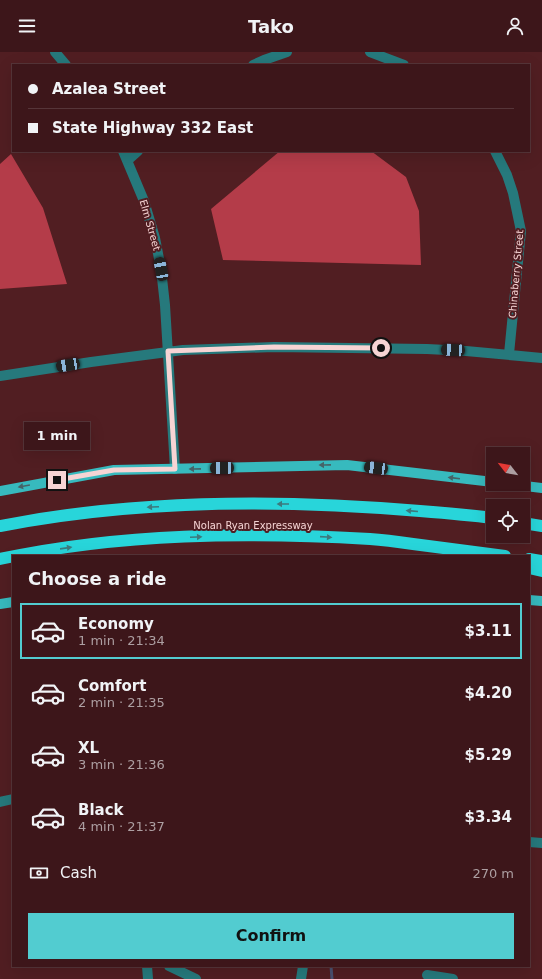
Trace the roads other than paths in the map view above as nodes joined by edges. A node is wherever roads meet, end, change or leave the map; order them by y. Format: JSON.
{"nodes":[{"id":1,"x":55,"y":52,"type":"edge"},
{"id":2,"x":287,"y":52,"type":"edge"},
{"id":3,"x":370,"y":52,"type":"edge"},
{"id":4,"x":65,"y":64,"type":"edge"},
{"id":5,"x":255,"y":64,"type":"edge"},
{"id":6,"x":401,"y":64,"type":"edge"},
{"id":7,"x":124,"y":152,"type":"edge"},
{"id":8,"x":137,"y":152,"type":"edge"},
{"id":9,"x":496,"y":152,"type":"edge"},
{"id":10,"x":128,"y":160,"type":"junction"},
{"id":11,"x":168,"y":351,"type":"junction"},
{"id":12,"x":509,"y":354,"type":"junction"},
{"id":13,"x":542,"y":358,"type":"edge"},
{"id":14,"x":0,"y":376,"type":"edge"},
{"id":15,"x":175,"y":469,"type":"junction"},
{"id":16,"x":486,"y":481,"type":"edge"},
{"id":17,"x":530,"y":487,"type":"edge"},
{"id":18,"x":542,"y":488,"type":"edge"},
{"id":19,"x":0,"y":491,"type":"edge"},
{"id":20,"x":486,"y":517,"type":"edge"},
{"id":21,"x":530,"y":524,"type":"edge"},
{"id":22,"x":0,"y":526,"type":"edge"},
{"id":23,"x":542,"y":526,"type":"edge"},
{"id":24,"x":454,"y":549,"type":"junction"},
{"id":25,"x":19,"y":555,"type":"edge"},
{"id":26,"x":478,"y":555,"type":"edge"},
{"id":27,"x":499,"y":555,"type":"edge"},
{"id":28,"x":12,"y":556,"type":"edge"},
{"id":29,"x":0,"y":558,"type":"edge"},
{"id":30,"x":530,"y":559,"type":"edge"},
{"id":31,"x":542,"y":561,"type":"edge"},
{"id":32,"x":530,"y":568,"type":"edge"},
{"id":33,"x":542,"y":571,"type":"edge"},
{"id":34,"x":530,"y":600,"type":"edge"},
{"id":35,"x":542,"y":601,"type":"edge"},
{"id":36,"x":12,"y":602,"type":"edge"},
{"id":37,"x":0,"y":604,"type":"edge"},
{"id":38,"x":12,"y":799,"type":"edge"},
{"id":39,"x":0,"y":802,"type":"edge"},
{"id":40,"x":530,"y":842,"type":"edge"},
{"id":41,"x":542,"y":843,"type":"edge"},
{"id":42,"x":147,"y":967,"type":"edge"},
{"id":43,"x":171,"y":967,"type":"edge"},
{"id":44,"x":303,"y":967,"type":"edge"},
{"id":45,"x":426,"y":974,"type":"edge"},
{"id":46,"x":148,"y":979,"type":"edge"},
{"id":47,"x":196,"y":979,"type":"edge"},
{"id":48,"x":301,"y":979,"type":"edge"},
{"id":49,"x":453,"y":979,"type":"edge"}],
"edges":[{"from":1,"to":4,"type":"street"},
{"from":2,"to":5,"type":"street"},
{"from":3,"to":6,"type":"street"},
{"from":7,"to":10,"type":"street","name":"Elm Street"},
{"from":8,"to":10,"type":"street"},
{"from":9,"to":12,"type":"street","name":"Chinaberry Street"},
{"from":10,"to":11,"type":"street","name":"Elm Street"},
{"from":11,"to":12,"type":"street"},
{"from":11,"to":14,"type":"street"},
{"from":11,"to":15,"type":"street","name":"Elm Street"},
{"from":12,"to":13,"type":"street"},
{"from":16,"to":15,"type":"main road","one_way":true},
{"from":15,"to":19,"type":"main road","one_way":true},
{"from":17,"to":18,"type":"main road"},
{"from":20,"to":22,"type":"highway","name":"Nolan Ryan Expressway","one_way":true},
{"from":21,"to":23,"type":"highway"},
{"from":25,"to":24,"type":"highway","name":"Nolan Ryan Expressway","one_way":true},
{"from":24,"to":26,"type":"highway"},
{"from":24,"to":27,"type":"highway","name":"Nolan Ryan Expressway"},
{"from":29,"to":28,"type":"highway","name":"Nolan Ryan Expressway","one_way":true},
{"from":30,"to":31,"type":"highway"},
{"from":32,"to":33,"type":"highway"},
{"from":34,"to":35,"type":"main road"},
{"from":36,"to":37,"type":"main road"},
{"from":38,"to":39,"type":"street"},
{"from":40,"to":41,"type":"street"},
{"from":42,"to":46,"type":"street"},
{"from":43,"to":47,"type":"street"},
{"from":44,"to":48,"type":"street"},
{"from":45,"to":49,"type":"street"}]}
